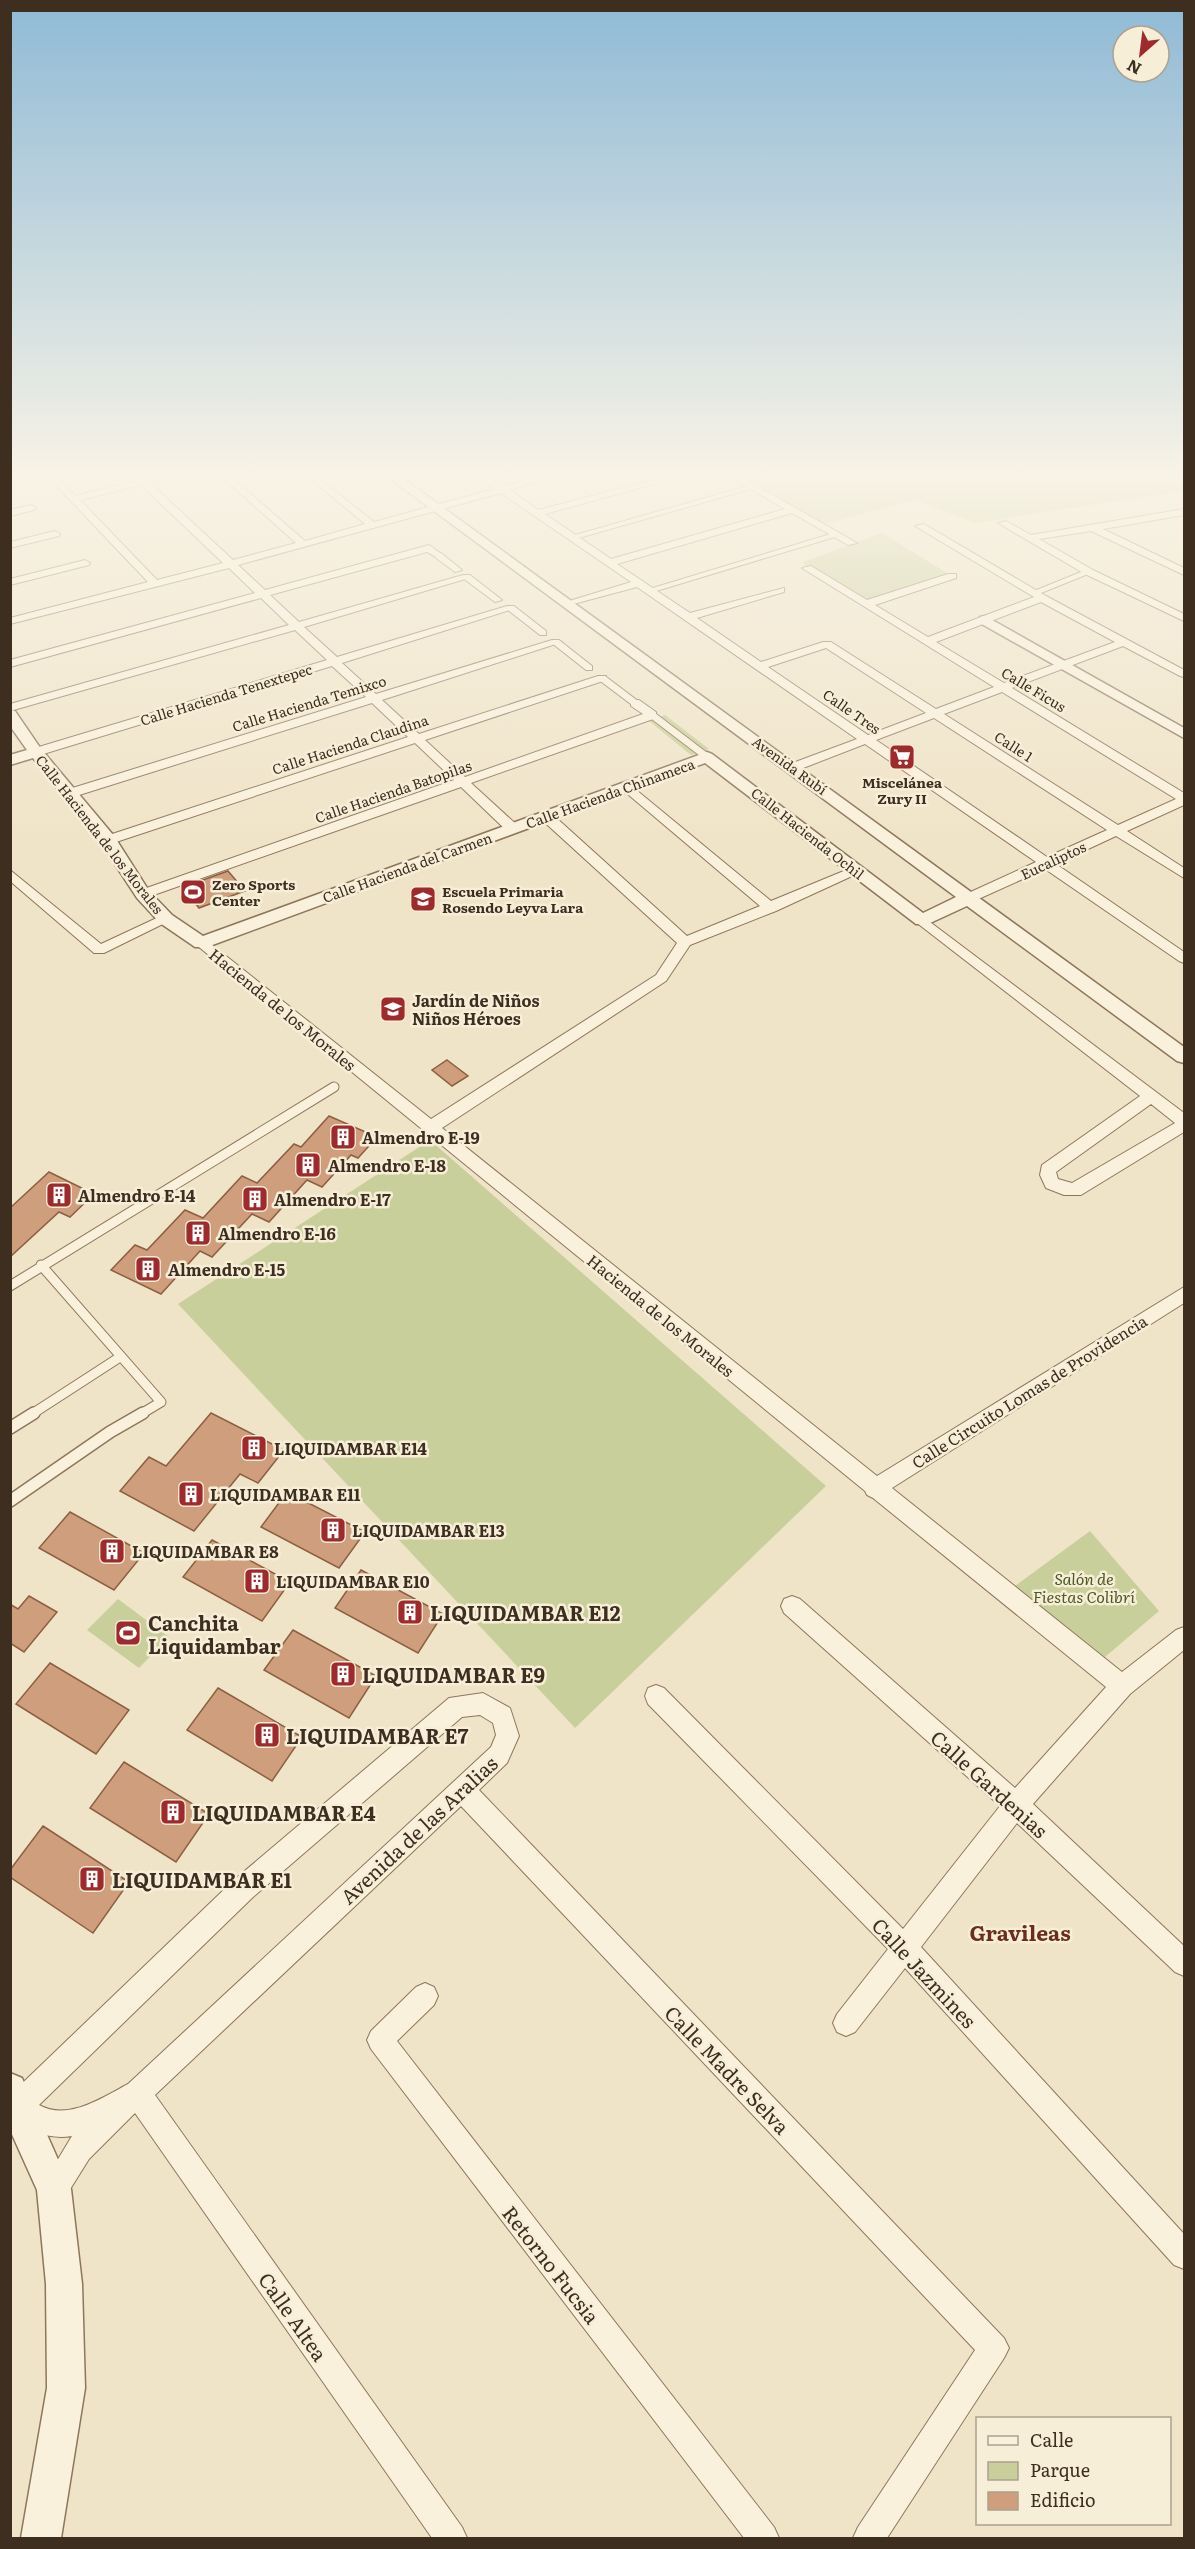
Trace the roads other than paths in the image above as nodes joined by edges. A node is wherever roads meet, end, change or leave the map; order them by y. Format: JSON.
{"nodes":[{"id":1,"x":105,"y":596,"type":"edge"},
{"id":2,"x":256,"y":596,"type":"edge"},
{"id":3,"x":265,"y":596,"type":"edge"},
{"id":4,"x":393,"y":596,"type":"edge"},
{"id":5,"x":493,"y":596,"type":"edge"},
{"id":6,"x":559,"y":596,"type":"edge"},
{"id":7,"x":605,"y":596,"type":"edge"},
{"id":8,"x":658,"y":596,"type":"edge"},
{"id":9,"x":760,"y":596,"type":"edge"},
{"id":10,"x":853,"y":596,"type":"edge"},
{"id":11,"x":891,"y":596,"type":"edge"},
{"id":12,"x":1038,"y":596,"type":"joint"},
{"id":13,"x":1139,"y":596,"type":"edge"},
{"id":14,"x":498,"y":600,"type":"joint"},
{"id":15,"x":570,"y":604,"type":"junction"},
{"id":16,"x":866,"y":604,"type":"junction"},
{"id":17,"x":511,"y":608,"type":"junction"},
{"id":18,"x":689,"y":617,"type":"junction"},
{"id":19,"x":1185,"y":618,"type":"edge"},
{"id":20,"x":985,"y":620,"type":"junction"},
{"id":21,"x":10,"y":621,"type":"edge"},
{"id":22,"x":299,"y":627,"type":"junction"},
{"id":23,"x":543,"y":633,"type":"joint"},
{"id":24,"x":927,"y":641,"type":"junction"},
{"id":25,"x":556,"y":642,"type":"junction"},
{"id":26,"x":1124,"y":642,"type":"junction"},
{"id":27,"x":334,"y":660,"type":"junction"},
{"id":28,"x":10,"y":664,"type":"edge"},
{"id":29,"x":760,"y":666,"type":"junction"},
{"id":30,"x":1064,"y":666,"type":"junction"},
{"id":31,"x":590,"y":668,"type":"joint"},
{"id":32,"x":1185,"y":674,"type":"edge"},
{"id":33,"x":602,"y":678,"type":"junction"},
{"id":34,"x":1004,"y":688,"type":"junction"},
{"id":35,"x":374,"y":698,"type":"junction"},
{"id":36,"x":635,"y":703,"type":"joint"},
{"id":37,"x":10,"y":708,"type":"edge"},
{"id":38,"x":10,"y":714,"type":"edge"},
{"id":39,"x":936,"y":714,"type":"junction"},
{"id":40,"x":652,"y":715,"type":"junction"},
{"id":41,"x":1185,"y":734,"type":"edge"},
{"id":42,"x":417,"y":738,"type":"junction"},
{"id":43,"x":867,"y":740,"type":"junction"},
{"id":44,"x":36,"y":752,"type":"junction"},
{"id":45,"x":707,"y":757,"type":"junction"},
{"id":46,"x":10,"y":760,"type":"edge"},
{"id":47,"x":794,"y":767,"type":"junction"},
{"id":48,"x":463,"y":782,"type":"junction"},
{"id":49,"x":629,"y":788,"type":"junction"},
{"id":50,"x":70,"y":793,"type":"junction"},
{"id":51,"x":1185,"y":799,"type":"edge"},
{"id":52,"x":547,"y":817,"type":"junction"},
{"id":53,"x":513,"y":829,"type":"junction"},
{"id":54,"x":1117,"y":831,"type":"junction"},
{"id":55,"x":108,"y":840,"type":"junction"},
{"id":56,"x":1046,"y":863,"type":"junction"},
{"id":57,"x":856,"y":871,"type":"junction"},
{"id":58,"x":10,"y":874,"type":"edge"},
{"id":59,"x":1185,"y":874,"type":"edge"},
{"id":60,"x":143,"y":894,"type":"junction"},
{"id":61,"x":969,"y":898,"type":"junction"},
{"id":62,"x":771,"y":908,"type":"junction"},
{"id":63,"x":165,"y":919,"type":"junction"},
{"id":64,"x":922,"y":920,"type":"junction"},
{"id":65,"x":685,"y":942,"type":"junction"},
{"id":66,"x":201,"y":943,"type":"junction"},
{"id":67,"x":1185,"y":958,"type":"edge"},
{"id":68,"x":1185,"y":1056,"type":"edge"},
{"id":69,"x":334,"y":1087,"type":"dead end"},
{"id":70,"x":1151,"y":1096,"type":"junction"},
{"id":71,"x":1185,"y":1123,"type":"edge"},
{"id":72,"x":431,"y":1127,"type":"junction"},
{"id":73,"x":41,"y":1265,"type":"junction"},
{"id":74,"x":10,"y":1286,"type":"edge"},
{"id":75,"x":1185,"y":1294,"type":"edge"},
{"id":76,"x":120,"y":1356,"type":"junction"},
{"id":77,"x":13,"y":1422,"type":"edge"},
{"id":78,"x":874,"y":1489,"type":"junction"},
{"id":79,"x":10,"y":1501,"type":"edge"},
{"id":80,"x":792,"y":1606,"type":"dead end"},
{"id":81,"x":1185,"y":1637,"type":"edge"},
{"id":82,"x":1122,"y":1686,"type":"junction"},
{"id":83,"x":656,"y":1696,"type":"dead end"},
{"id":84,"x":462,"y":1790,"type":"junction"},
{"id":85,"x":1016,"y":1805,"type":"junction"},
{"id":86,"x":905,"y":1949,"type":"junction"},
{"id":87,"x":1185,"y":1963,"type":"edge"},
{"id":88,"x":425,"y":1996,"type":"dead end"},
{"id":89,"x":846,"y":2023,"type":"dead end"},
{"id":90,"x":137,"y":2093,"type":"junction"},
{"id":91,"x":14,"y":2098,"type":"edge"},
{"id":92,"x":54,"y":2188,"type":"junction"},
{"id":93,"x":1185,"y":2255,"type":"edge"},
{"id":94,"x":41,"y":2538,"type":"edge"},
{"id":95,"x":452,"y":2538,"type":"edge"},
{"id":96,"x":763,"y":2538,"type":"edge"},
{"id":97,"x":869,"y":2538,"type":"edge"}],
"edges":[{"from":1,"to":21,"type":"street"},
{"from":2,"to":28,"type":"street"},
{"from":3,"to":22,"type":"street"},
{"from":4,"to":22,"type":"street"},
{"from":5,"to":14,"type":"street","name":"Calle Hacienda Ochil"},
{"from":6,"to":15,"type":"street","name":"Avenida Rubí"},
{"from":7,"to":15,"type":"street"},
{"from":8,"to":18,"type":"street","name":"Calle Tres"},
{"from":9,"to":18,"type":"street"},
{"from":10,"to":16,"type":"street","name":"Calle Ficus"},
{"from":11,"to":16,"type":"street"},
{"from":12,"to":20,"type":"street"},
{"from":12,"to":26,"type":"street"},
{"from":13,"to":19,"type":"street"},
{"from":14,"to":17,"type":"street","name":"Calle Hacienda Ochil"},
{"from":15,"to":47,"type":"street","name":"Avenida Rubí"},
{"from":16,"to":24,"type":"street","name":"Calle Ficus"},
{"from":17,"to":23,"type":"street","name":"Calle Hacienda Ochil"},
{"from":17,"to":27,"type":"street","name":"Calle Hacienda Tenextepec"},
{"from":18,"to":29,"type":"street","name":"Calle Tres"},
{"from":20,"to":24,"type":"street"},
{"from":20,"to":30,"type":"street"},
{"from":22,"to":27,"type":"street"},
{"from":22,"to":37,"type":"street"},
{"from":23,"to":25,"type":"street","name":"Calle Hacienda Ochil"},
{"from":24,"to":34,"type":"street","name":"Calle Ficus"},
{"from":25,"to":31,"type":"street","name":"Calle Hacienda Ochil"},
{"from":25,"to":35,"type":"street","name":"Calle Hacienda Temixco"},
{"from":26,"to":30,"type":"street"},
{"from":26,"to":32,"type":"street"},
{"from":27,"to":35,"type":"street"},
{"from":27,"to":44,"type":"street","name":"Calle Hacienda Tenextepec"},
{"from":29,"to":39,"type":"street","name":"Calle 1"},
{"from":29,"to":43,"type":"street","name":"Calle Tres"},
{"from":30,"to":34,"type":"street"},
{"from":30,"to":41,"type":"street"},
{"from":31,"to":33,"type":"street","name":"Calle Hacienda Ochil"},
{"from":33,"to":36,"type":"street","name":"Calle Hacienda Ochil"},
{"from":33,"to":42,"type":"street","name":"Calle Hacienda Claudina"},
{"from":34,"to":39,"type":"street"},
{"from":34,"to":51,"type":"street","name":"Calle Ficus"},
{"from":35,"to":42,"type":"street"},
{"from":35,"to":50,"type":"street","name":"Calle Hacienda Temixco"},
{"from":36,"to":40,"type":"street","name":"Calle Hacienda Ochil"},
{"from":38,"to":44,"type":"street","name":"Calle Hacienda de los Morales"},
{"from":39,"to":43,"type":"street"},
{"from":39,"to":54,"type":"street","name":"Calle 1"},
{"from":40,"to":45,"type":"street","name":"Calle Hacienda Ochil"},
{"from":40,"to":48,"type":"street","name":"Calle Hacienda Batopilas"},
{"from":42,"to":48,"type":"street"},
{"from":42,"to":55,"type":"street","name":"Calle Hacienda Claudina"},
{"from":43,"to":47,"type":"street"},
{"from":43,"to":56,"type":"street","name":"Calle Tres"},
{"from":44,"to":46,"type":"street","name":"Calle Hacienda Tenextepec"},
{"from":44,"to":50,"type":"street","name":"Calle Hacienda de los Morales"},
{"from":45,"to":49,"type":"street","name":"Calle Hacienda Chinameca"},
{"from":45,"to":57,"type":"street","name":"Calle Hacienda Ochil"},
{"from":47,"to":61,"type":"street","name":"Avenida Rubí"},
{"from":48,"to":53,"type":"street"},
{"from":48,"to":60,"type":"street","name":"Calle Hacienda Batopilas"},
{"from":49,"to":52,"type":"street","name":"Calle Hacienda Chinameca"},
{"from":49,"to":62,"type":"street"},
{"from":50,"to":55,"type":"street","name":"Calle Hacienda de los Morales"},
{"from":51,"to":54,"type":"street","name":"Eucaliptos"},
{"from":52,"to":53,"type":"street","name":"Calle Hacienda Chinameca"},
{"from":52,"to":65,"type":"street"},
{"from":53,"to":66,"type":"street","name":"Calle Hacienda del Carmen"},
{"from":54,"to":56,"type":"street","name":"Eucaliptos"},
{"from":54,"to":59,"type":"street","name":"Calle 1"},
{"from":55,"to":60,"type":"street","name":"Calle Hacienda de los Morales"},
{"from":56,"to":61,"type":"street","name":"Eucaliptos"},
{"from":56,"to":67,"type":"street","name":"Calle Tres"},
{"from":57,"to":62,"type":"street"},
{"from":57,"to":64,"type":"street","name":"Calle Hacienda Ochil"},
{"from":58,"to":63,"type":"street"},
{"from":60,"to":63,"type":"street","name":"Calle Hacienda de los Morales"},
{"from":61,"to":64,"type":"street","name":"Eucaliptos"},
{"from":61,"to":68,"type":"street","name":"Avenida Rubí"},
{"from":62,"to":65,"type":"street"},
{"from":63,"to":66,"type":"street","name":"Calle Hacienda de los Morales"},
{"from":64,"to":70,"type":"street","name":"Calle Hacienda Ochil"},
{"from":65,"to":72,"type":"street"},
{"from":66,"to":72,"type":"street","name":"Hacienda de los Morales"},
{"from":69,"to":73,"type":"lane"},
{"from":70,"to":71,"type":"street","name":"Calle Hacienda Ochil"},
{"from":70,"to":71,"type":"street"},
{"from":72,"to":78,"type":"street","name":"Hacienda de los Morales"},
{"from":73,"to":74,"type":"lane"},
{"from":73,"to":76,"type":"lane"},
{"from":75,"to":78,"type":"street","name":"Calle Circuito Lomas de Providencia"},
{"from":76,"to":77,"type":"lane"},
{"from":76,"to":79,"type":"lane"},
{"from":78,"to":82,"type":"street","name":"Hacienda de los Morales"},
{"from":80,"to":85,"type":"street","name":"Calle Gardenias"},
{"from":81,"to":82,"type":"street"},
{"from":82,"to":85,"type":"street"},
{"from":83,"to":86,"type":"street","name":"Calle Jazmines"},
{"from":84,"to":90,"type":"street","name":"Avenida de las Aralias"},
{"from":84,"to":91,"type":"street","name":"Avenida de las Aralias"},
{"from":84,"to":97,"type":"street","name":"Calle Madre Selva"},
{"from":85,"to":86,"type":"street"},
{"from":85,"to":87,"type":"street","name":"Calle Gardenias"},
{"from":86,"to":89,"type":"street"},
{"from":86,"to":93,"type":"street","name":"Calle Jazmines"},
{"from":88,"to":96,"type":"street","name":"Retorno Fucsia"},
{"from":90,"to":91,"type":"street","name":"Avenida de las Aralias"},
{"from":90,"to":92,"type":"street","name":"Avenida de las Aralias"},
{"from":90,"to":95,"type":"street","name":"Calle Altea"},
{"from":91,"to":92,"type":"street"},
{"from":92,"to":94,"type":"street"}]}
